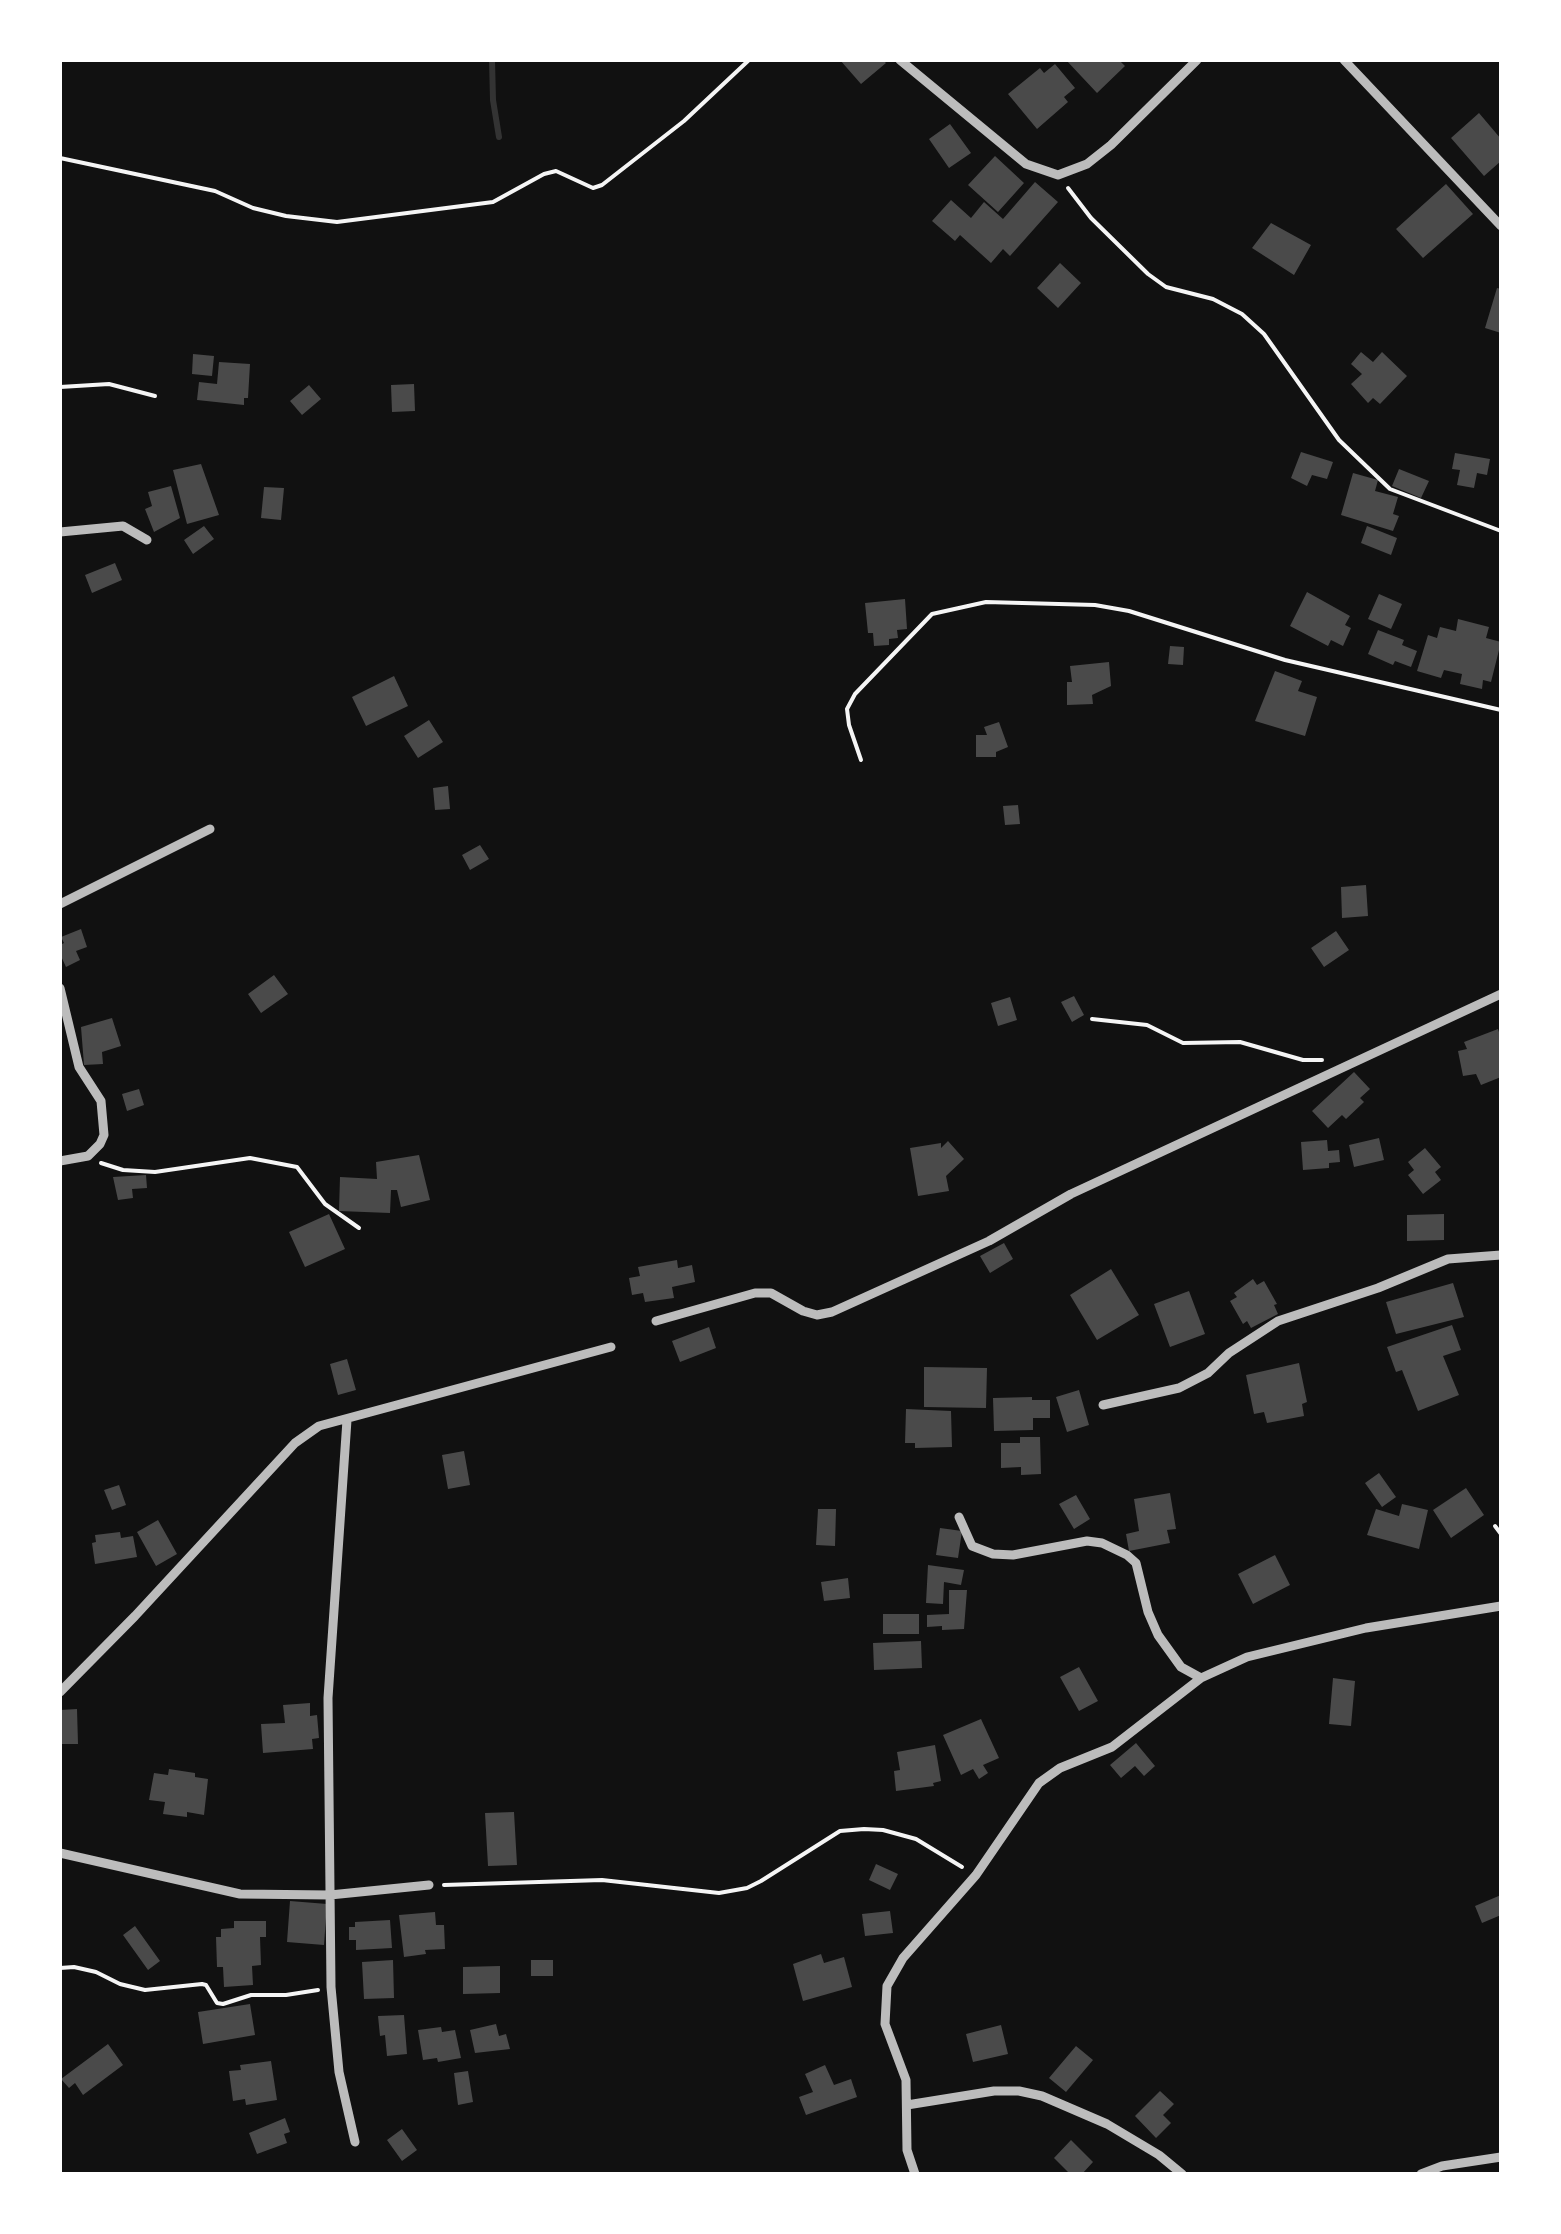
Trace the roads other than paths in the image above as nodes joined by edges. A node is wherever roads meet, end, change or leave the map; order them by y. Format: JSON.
{"nodes":[{"id":1,"x":900,"y":60,"type":"edge"},
{"id":2,"x":1198,"y":60,"type":"edge"},
{"id":3,"x":1344,"y":60,"type":"edge"},
{"id":4,"x":1501,"y":226,"type":"edge"},
{"id":5,"x":60,"y":532,"type":"edge"},
{"id":6,"x":147,"y":540,"type":"dead end"},
{"id":7,"x":210,"y":829,"type":"dead end"},
{"id":8,"x":60,"y":904,"type":"edge"},
{"id":9,"x":60,"y":988,"type":"edge"},
{"id":10,"x":1501,"y":994,"type":"edge"},
{"id":11,"x":60,"y":1161,"type":"edge"},
{"id":12,"x":1501,"y":1255,"type":"edge"},
{"id":13,"x":656,"y":1321,"type":"dead end"},
{"id":14,"x":611,"y":1347,"type":"dead end"},
{"id":15,"x":1102,"y":1404,"type":"dead end"},
{"id":16,"x":347,"y":1420,"type":"junction"},
{"id":17,"x":959,"y":1517,"type":"dead end"},
{"id":18,"x":1501,"y":1606,"type":"edge"},
{"id":19,"x":1201,"y":1678,"type":"junction"},
{"id":20,"x":60,"y":1692,"type":"edge"},
{"id":21,"x":60,"y":1853,"type":"edge"},
{"id":22,"x":429,"y":1885,"type":"road end"},
{"id":23,"x":330,"y":1895,"type":"junction"},
{"id":24,"x":907,"y":2104,"type":"junction"},
{"id":25,"x":354,"y":2142,"type":"dead end"},
{"id":26,"x":1501,"y":2157,"type":"edge"},
{"id":27,"x":915,"y":2174,"type":"edge"},
{"id":28,"x":1182,"y":2174,"type":"edge"},
{"id":29,"x":1420,"y":2174,"type":"edge"}],
"edges":[{"from":1,"to":2,"type":"street"},
{"from":3,"to":4,"type":"street"},
{"from":5,"to":6,"type":"street"},
{"from":7,"to":8,"type":"street"},
{"from":9,"to":11,"type":"street"},
{"from":10,"to":13,"type":"street"},
{"from":12,"to":15,"type":"street"},
{"from":14,"to":16,"type":"street"},
{"from":16,"to":20,"type":"street"},
{"from":16,"to":23,"type":"street"},
{"from":17,"to":19,"type":"street"},
{"from":18,"to":19,"type":"street"},
{"from":19,"to":24,"type":"street"},
{"from":21,"to":23,"type":"street"},
{"from":22,"to":23,"type":"street"},
{"from":23,"to":25,"type":"street"},
{"from":24,"to":27,"type":"street"},
{"from":24,"to":28,"type":"street"},
{"from":26,"to":29,"type":"street"}]}
